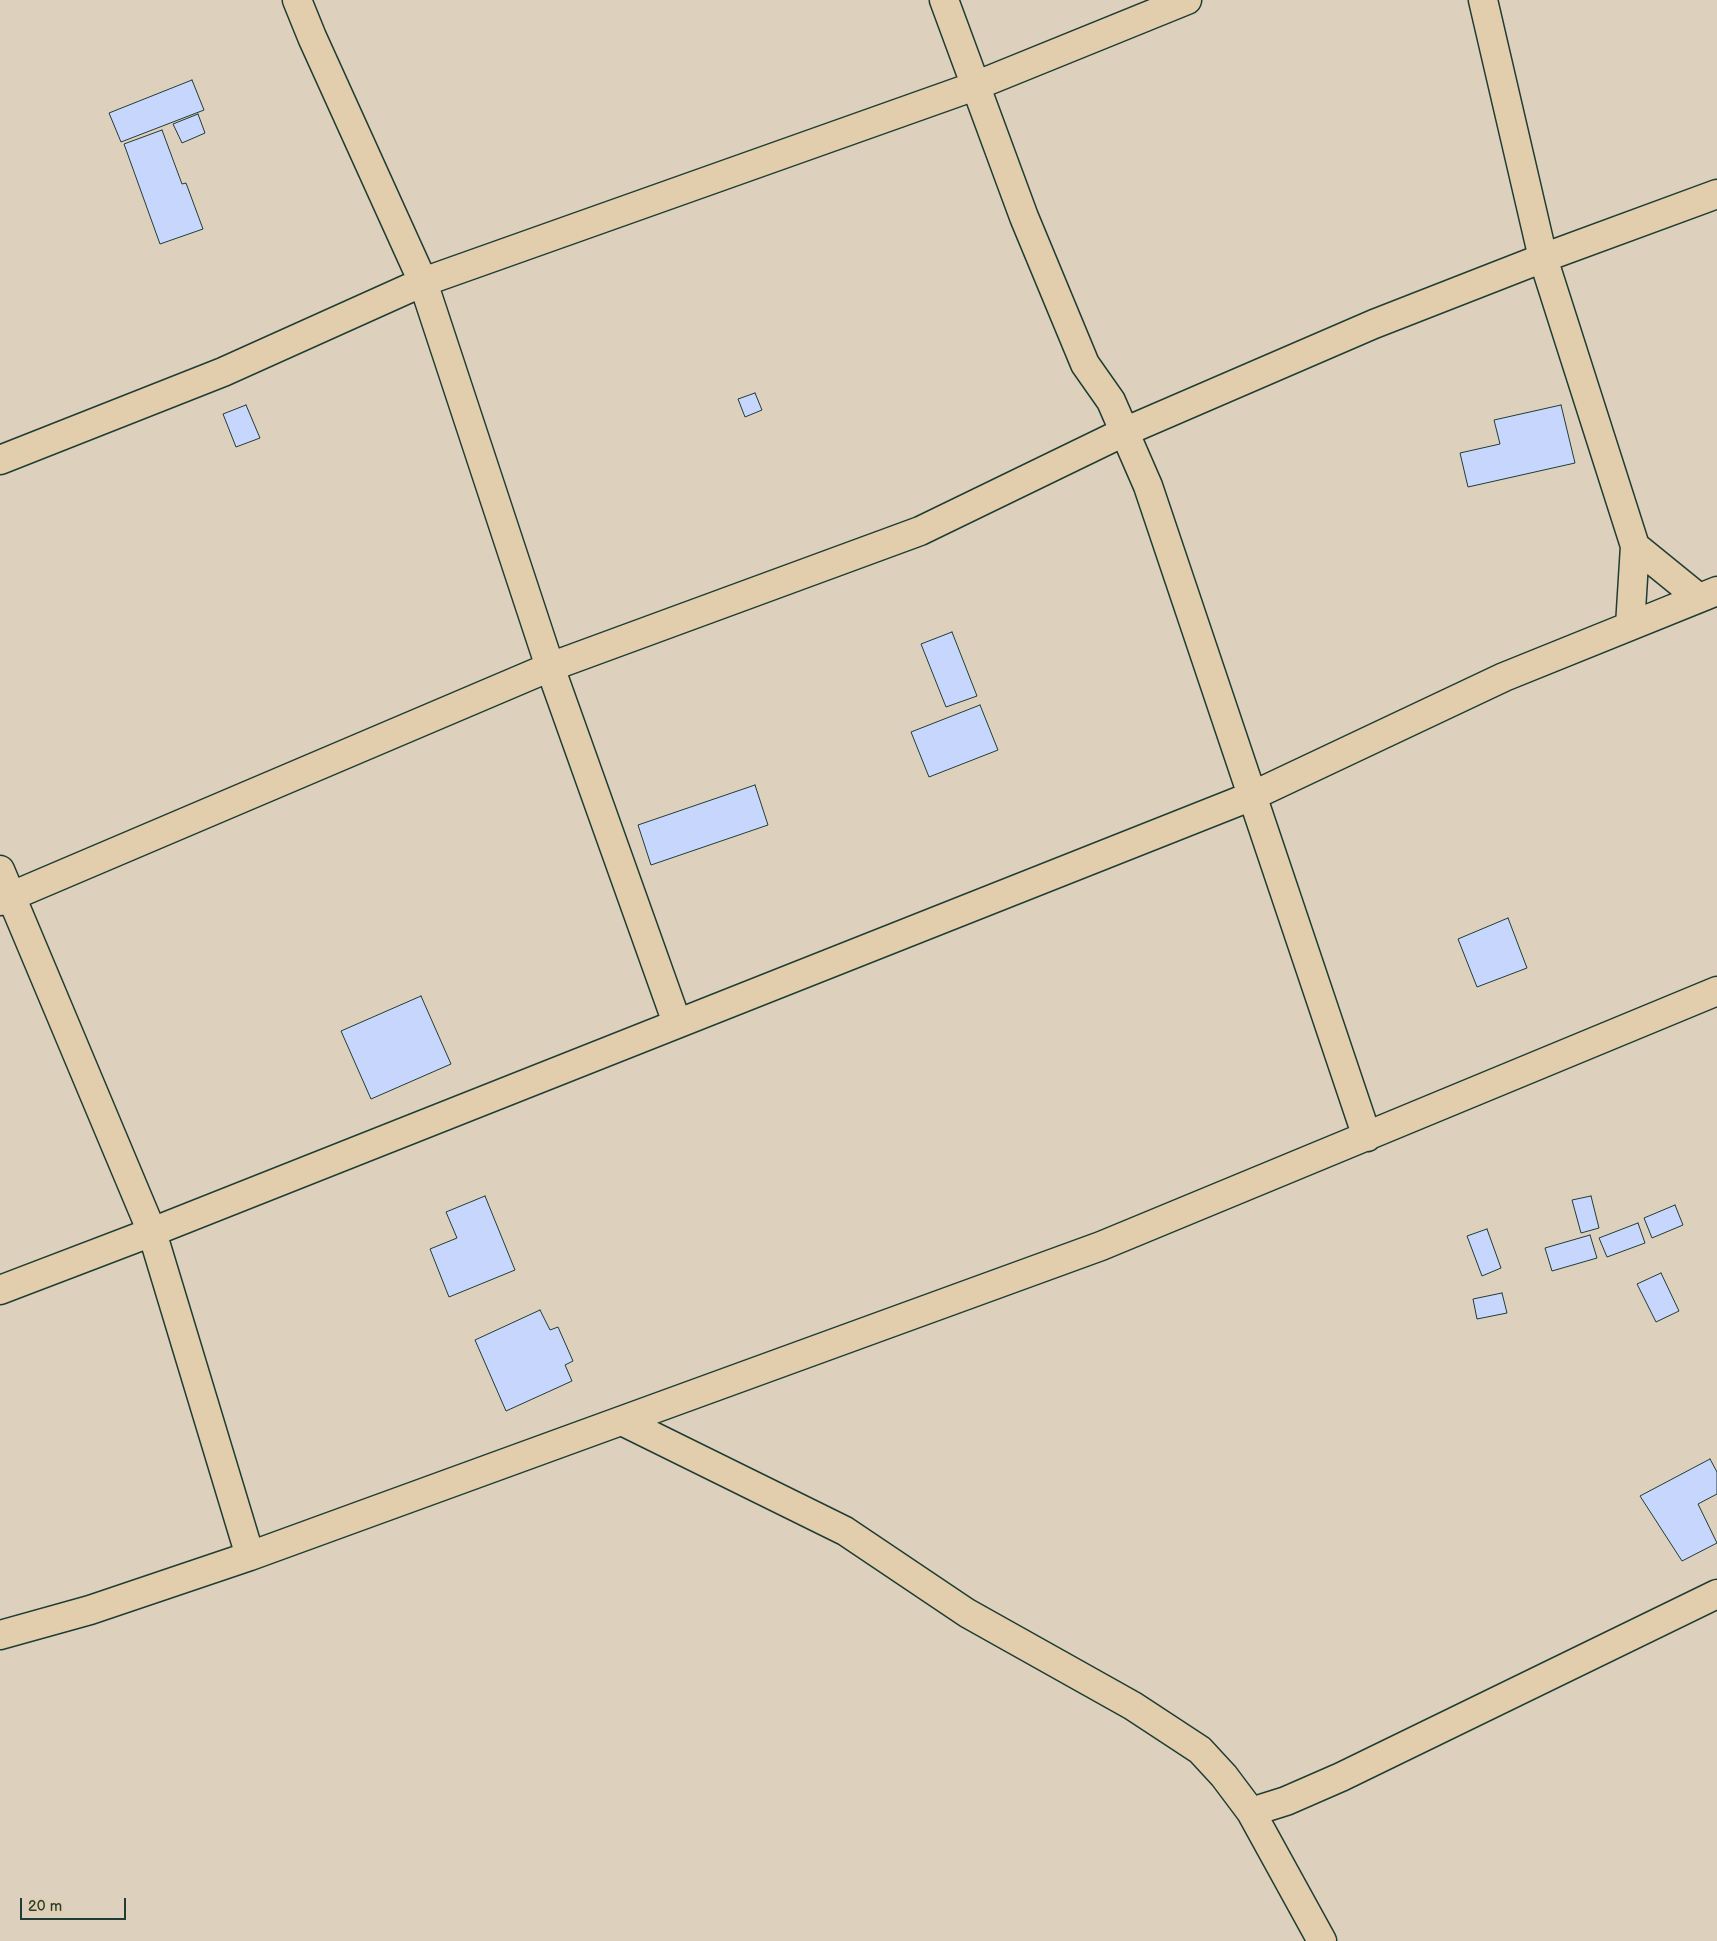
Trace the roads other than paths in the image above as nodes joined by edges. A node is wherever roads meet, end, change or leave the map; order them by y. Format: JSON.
{"nodes":[{"id":1,"x":297,"y":0,"type":"edge"},
{"id":2,"x":944,"y":0,"type":"edge"},
{"id":3,"x":1187,"y":0,"type":"edge"},
{"id":4,"x":1483,"y":0,"type":"edge"},
{"id":5,"x":975,"y":86,"type":"junction"},
{"id":6,"x":1717,"y":194,"type":"edge"},
{"id":7,"x":1543,"y":258,"type":"junction"},
{"id":8,"x":423,"y":282,"type":"junction"},
{"id":9,"x":1124,"y":432,"type":"junction"},
{"id":10,"x":0,"y":460,"type":"edge"},
{"id":11,"x":1635,"y":546,"type":"junction"},
{"id":12,"x":1708,"y":595,"type":"edge"},
{"id":13,"x":1630,"y":626,"type":"junction"},
{"id":14,"x":550,"y":667,"type":"junction"},
{"id":15,"x":1252,"y":796,"type":"junction"},
{"id":16,"x":0,"y":870,"type":"edge"},
{"id":17,"x":5,"y":900,"type":"edge"},
{"id":18,"x":1717,"y":991,"type":"edge"},
{"id":19,"x":677,"y":1023,"type":"junction"},
{"id":20,"x":1367,"y":1137,"type":"junction"},
{"id":21,"x":152,"y":1232,"type":"junction"},
{"id":22,"x":0,"y":1290,"type":"edge"},
{"id":23,"x":622,"y":1421,"type":"junction"},
{"id":24,"x":250,"y":1556,"type":"junction"},
{"id":25,"x":1717,"y":1594,"type":"edge"},
{"id":26,"x":0,"y":1635,"type":"edge"},
{"id":27,"x":1251,"y":1812,"type":"junction"},
{"id":28,"x":1322,"y":1941,"type":"edge"}],
"edges":[{"from":1,"to":8,"type":"street"},
{"from":2,"to":5,"type":"street"},
{"from":3,"to":5,"type":"street"},
{"from":4,"to":7,"type":"street"},
{"from":5,"to":8,"type":"street"},
{"from":5,"to":9,"type":"street"},
{"from":6,"to":7,"type":"street"},
{"from":7,"to":9,"type":"street"},
{"from":7,"to":11,"type":"street"},
{"from":8,"to":10,"type":"street"},
{"from":8,"to":14,"type":"street"},
{"from":9,"to":14,"type":"street"},
{"from":9,"to":15,"type":"street"},
{"from":11,"to":12,"type":"street"},
{"from":11,"to":13,"type":"street"},
{"from":12,"to":13,"type":"street"},
{"from":13,"to":15,"type":"street"},
{"from":14,"to":17,"type":"street"},
{"from":14,"to":19,"type":"street"},
{"from":15,"to":19,"type":"street"},
{"from":15,"to":20,"type":"street"},
{"from":16,"to":17,"type":"street"},
{"from":17,"to":21,"type":"street"},
{"from":18,"to":20,"type":"street"},
{"from":19,"to":21,"type":"street"},
{"from":20,"to":23,"type":"street"},
{"from":21,"to":22,"type":"street"},
{"from":21,"to":24,"type":"street"},
{"from":23,"to":24,"type":"street"},
{"from":23,"to":27,"type":"street"},
{"from":24,"to":26,"type":"street"},
{"from":25,"to":27,"type":"street"},
{"from":27,"to":28,"type":"street"}]}
